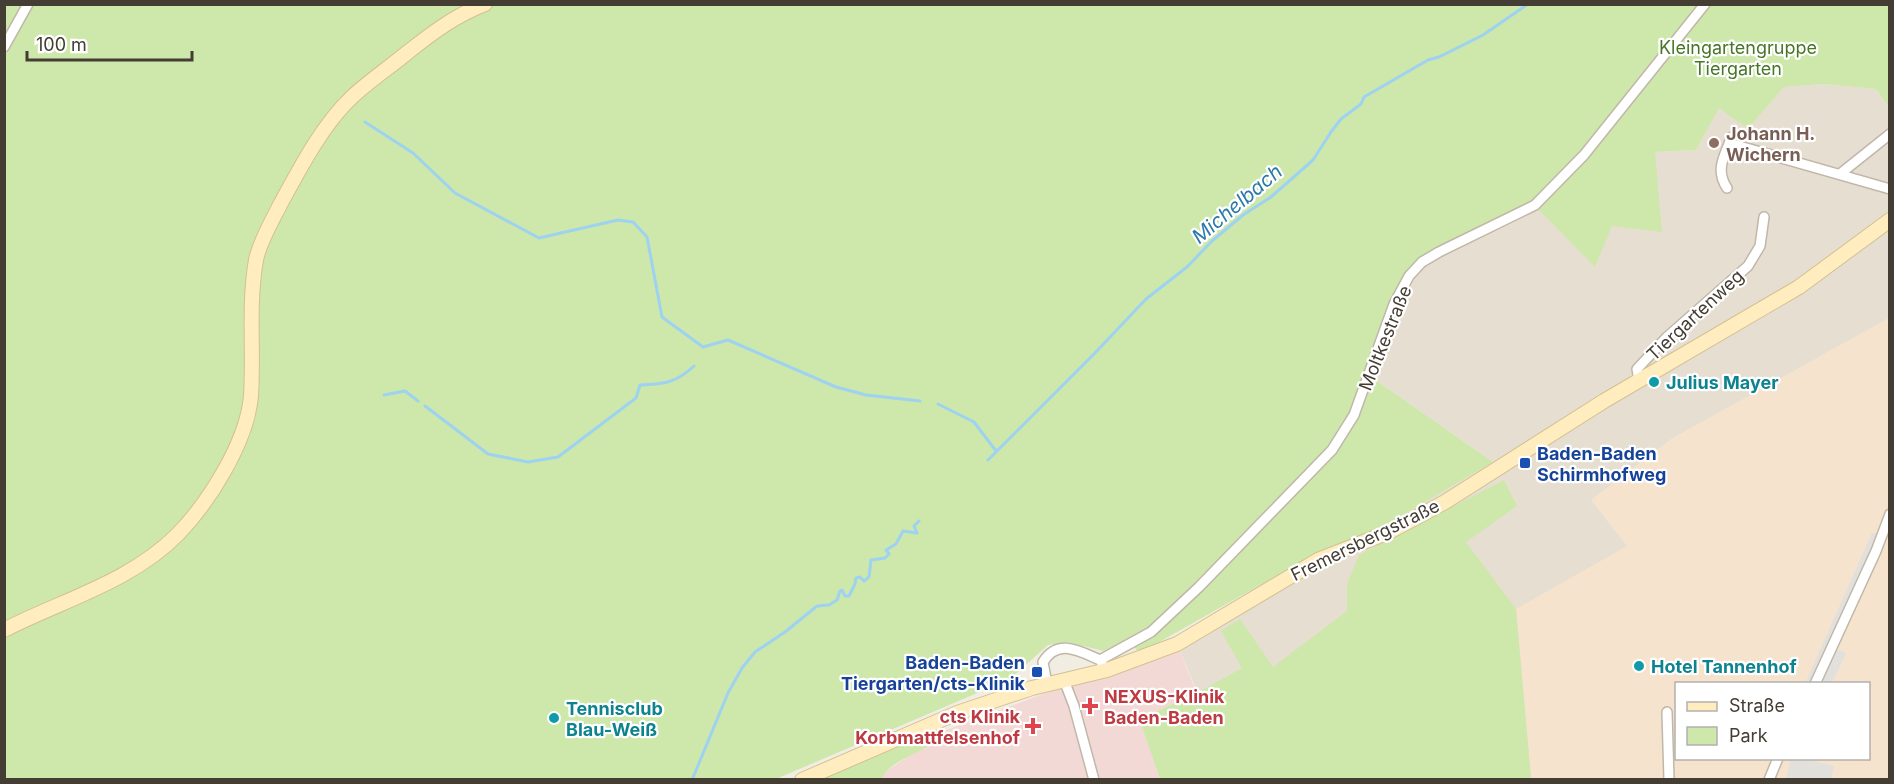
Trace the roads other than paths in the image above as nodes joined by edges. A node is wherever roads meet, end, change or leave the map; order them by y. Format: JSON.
{"nodes":[{"id":1,"x":28,"y":4,"type":"edge"},
{"id":2,"x":484,"y":4,"type":"edge"},
{"id":3,"x":1705,"y":4,"type":"edge"},
{"id":4,"x":4,"y":47,"type":"edge"},
{"id":5,"x":1890,"y":134,"type":"edge"},
{"id":6,"x":1840,"y":174,"type":"junction"},
{"id":7,"x":1727,"y":188,"type":"dead end"},
{"id":8,"x":1890,"y":189,"type":"edge"},
{"id":9,"x":1764,"y":217,"type":"dead end"},
{"id":10,"x":1890,"y":220,"type":"edge"},
{"id":11,"x":1639,"y":380,"type":"junction"},
{"id":12,"x":1890,"y":514,"type":"edge"},
{"id":13,"x":4,"y":630,"type":"edge"},
{"id":14,"x":1104,"y":665,"type":"junction"},
{"id":15,"x":1064,"y":680,"type":"junction"},
{"id":16,"x":1816,"y":682,"type":"edge"},
{"id":17,"x":1047,"y":684,"type":"junction"},
{"id":18,"x":1667,"y":712,"type":"dead end"},
{"id":19,"x":1778,"y":760,"type":"edge"},
{"id":20,"x":802,"y":780,"type":"edge"},
{"id":21,"x":1094,"y":780,"type":"edge"},
{"id":22,"x":1669,"y":780,"type":"edge"},
{"id":23,"x":1769,"y":780,"type":"edge"}],
"edges":[{"from":1,"to":4,"type":"street"},
{"from":2,"to":13,"type":"main road"},
{"from":3,"to":14,"type":"street","name":"Moltkestraße"},
{"from":5,"to":6,"type":"street"},
{"from":6,"to":7,"type":"street"},
{"from":6,"to":8,"type":"street"},
{"from":9,"to":11,"type":"street","name":"Tiergartenweg"},
{"from":10,"to":11,"type":"main road","name":"Fremersbergstraße"},
{"from":11,"to":14,"type":"main road","name":"Fremersbergstraße"},
{"from":12,"to":16,"type":"street"},
{"from":14,"to":15,"type":"main road","name":"Fremersbergstraße"},
{"from":14,"to":17,"type":"street"},
{"from":15,"to":17,"type":"main road","name":"Fremersbergstraße"},
{"from":15,"to":21,"type":"street"},
{"from":17,"to":20,"type":"main road","name":"Fremersbergstraße"},
{"from":18,"to":22,"type":"street"},
{"from":19,"to":23,"type":"street"}]}
